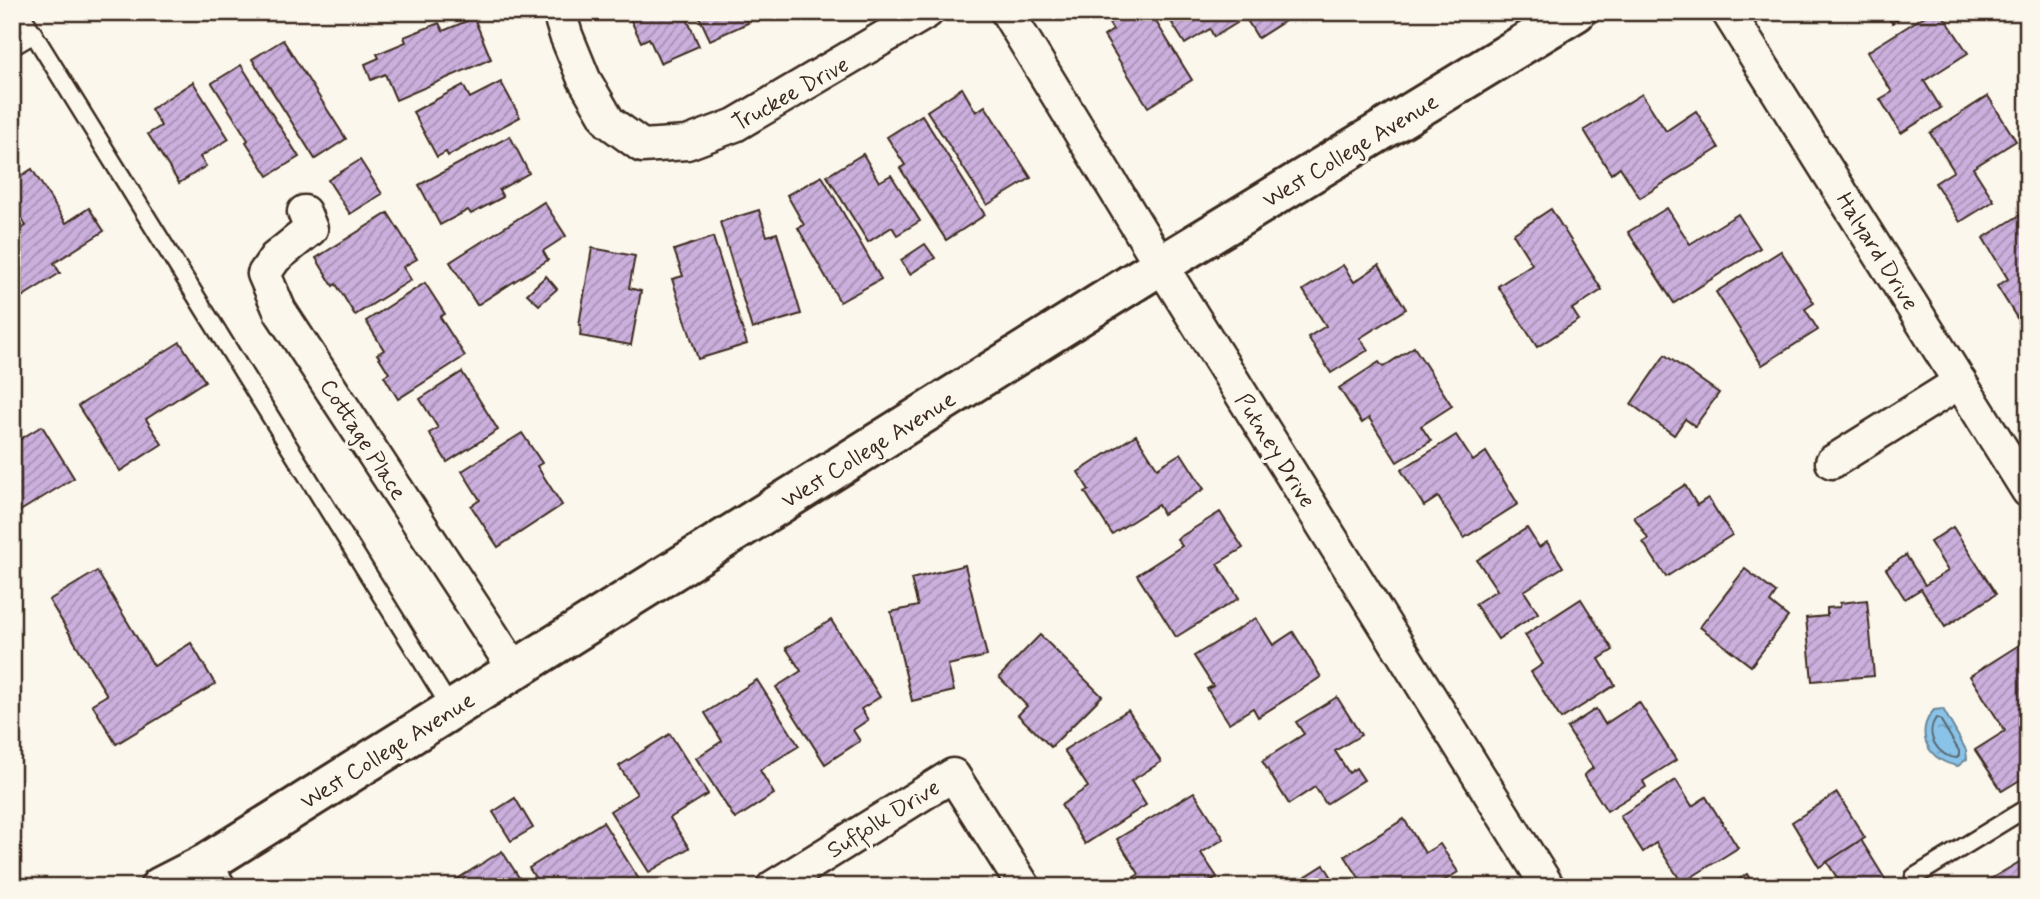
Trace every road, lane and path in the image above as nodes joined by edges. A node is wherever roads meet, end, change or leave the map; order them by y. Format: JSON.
{"nodes":[{"id":1,"x":20,"y":12,"type":"edge"},
{"id":2,"x":559,"y":12,"type":"edge"},
{"id":3,"x":927,"y":12,"type":"edge"},
{"id":4,"x":1007,"y":12,"type":"edge"},
{"id":5,"x":1576,"y":12,"type":"edge"},
{"id":6,"x":1728,"y":12,"type":"edge"},
{"id":7,"x":34,"y":34,"type":"junction"},
{"id":8,"x":12,"y":47,"type":"edge"},
{"id":9,"x":304,"y":212,"type":"dead end"},
{"id":10,"x":1161,"y":265,"type":"junction"},
{"id":11,"x":1959,"y":382,"type":"junction"},
{"id":12,"x":1832,"y":462,"type":"dead end"},
{"id":13,"x":2028,"y":491,"type":"edge"},
{"id":14,"x":515,"y":670,"type":"junction"},
{"id":15,"x":452,"y":710,"type":"junction"},
{"id":16,"x":2028,"y":807,"type":"edge"},
{"id":17,"x":212,"y":875,"type":"edge"},
{"id":18,"x":1914,"y":877,"type":"dead end"},
{"id":19,"x":160,"y":887,"type":"edge"},
{"id":20,"x":773,"y":887,"type":"edge"},
{"id":21,"x":1024,"y":887,"type":"edge"},
{"id":22,"x":1548,"y":887,"type":"edge"}],
"edges":[{"from":1,"to":7,"type":"lane"},
{"from":2,"to":3,"type":"street","name":"Truckee Drive"},
{"from":4,"to":10,"type":"street","name":"Putney Drive"},
{"from":5,"to":10,"type":"main road","name":"West College Avenue"},
{"from":6,"to":11,"type":"street","name":"Halyard Drive"},
{"from":7,"to":8,"type":"lane"},
{"from":7,"to":15,"type":"lane"},
{"from":9,"to":14,"type":"street","name":"Cottage Place"},
{"from":10,"to":14,"type":"main road","name":"West College Avenue"},
{"from":10,"to":22,"type":"street","name":"Putney Drive"},
{"from":11,"to":12,"type":"street"},
{"from":11,"to":13,"type":"street","name":"Halyard Drive"},
{"from":14,"to":15,"type":"main road","name":"West College Avenue"},
{"from":15,"to":17,"type":"main road","name":"West College Avenue"},
{"from":16,"to":18,"type":"lane"},
{"from":17,"to":19,"type":"main road","name":"West College Avenue"},
{"from":20,"to":21,"type":"street","name":"Suffolk Drive"}]}
